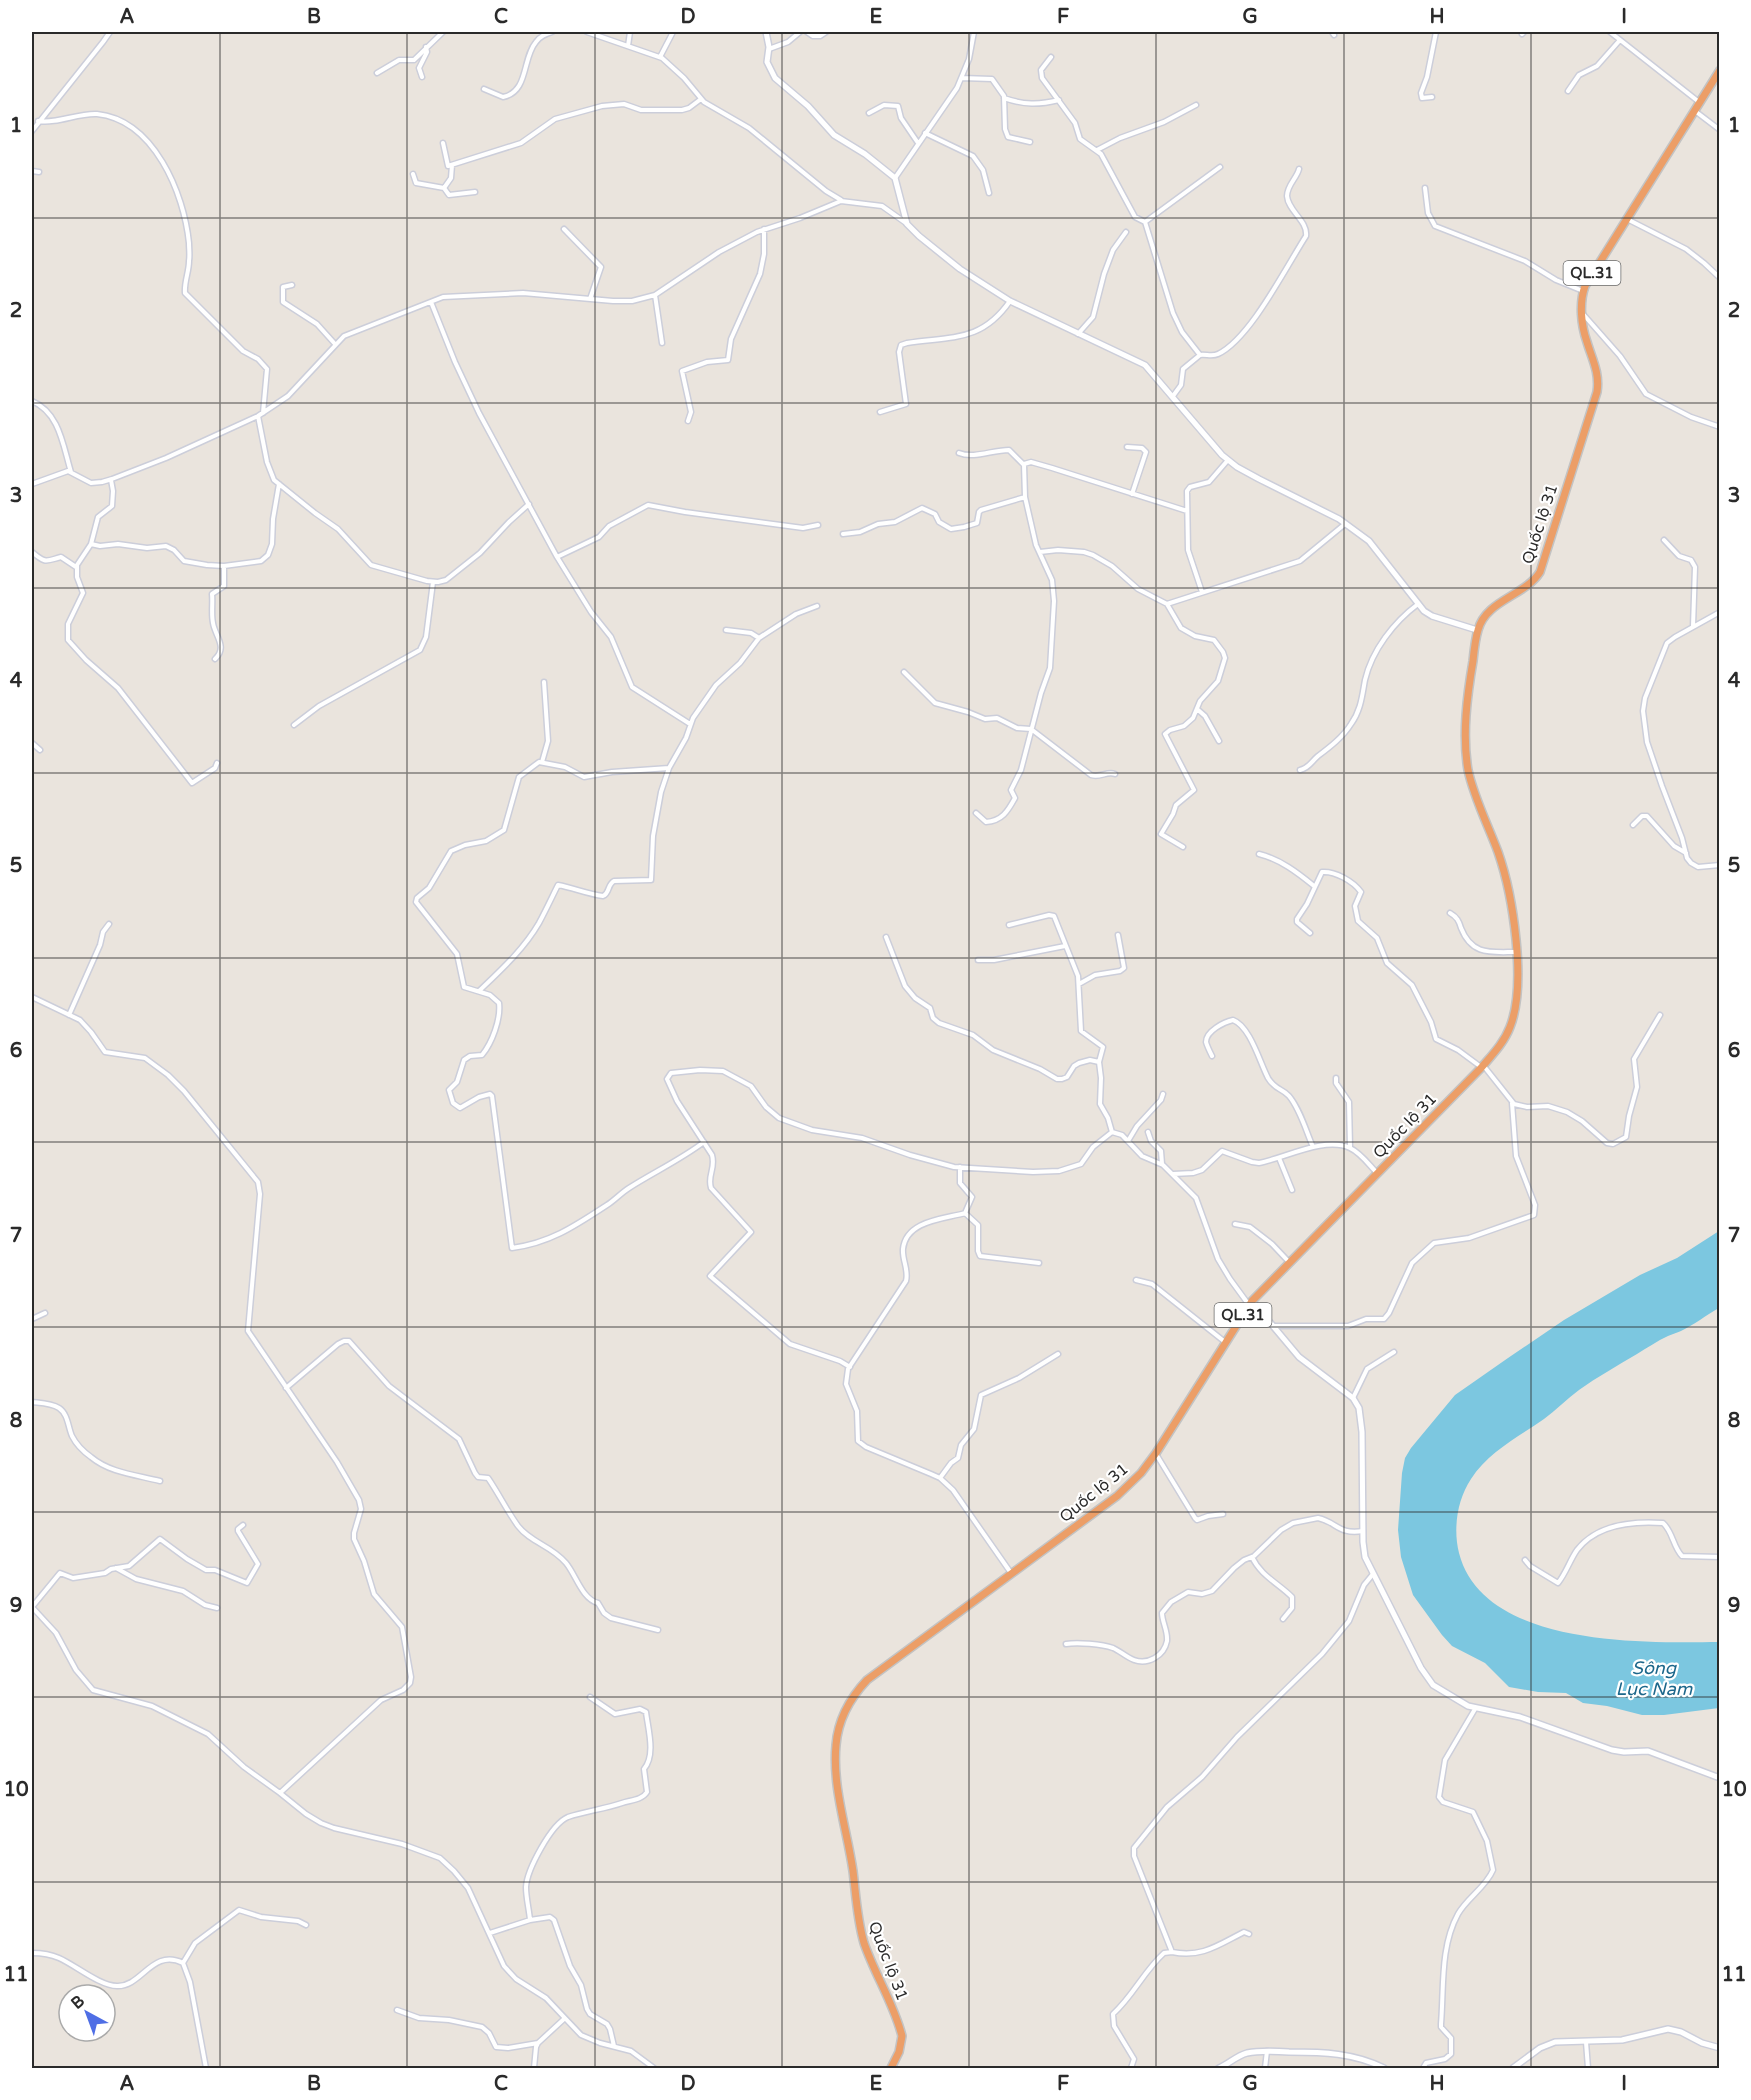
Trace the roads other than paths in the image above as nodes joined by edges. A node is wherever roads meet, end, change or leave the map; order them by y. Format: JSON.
{"nodes":[{"id":1,"x":110,"y":32,"type":"edge"},
{"id":2,"x":443,"y":32,"type":"edge"},
{"id":3,"x":552,"y":32,"type":"edge"},
{"id":4,"x":587,"y":32,"type":"edge"},
{"id":5,"x":630,"y":32,"type":"edge"},
{"id":6,"x":673,"y":32,"type":"edge"},
{"id":7,"x":766,"y":32,"type":"edge"},
{"id":8,"x":801,"y":32,"type":"edge"},
{"id":9,"x":807,"y":32,"type":"edge"},
{"id":10,"x":826,"y":32,"type":"edge"},
{"id":11,"x":974,"y":32,"type":"edge"},
{"id":12,"x":1436,"y":32,"type":"edge"},
{"id":13,"x":1610,"y":32,"type":"edge"},
{"id":14,"x":1620,"y":40,"type":"junction"},
{"id":15,"x":628,"y":46,"type":"junction"},
{"id":16,"x":426,"y":47,"type":"junction"},
{"id":17,"x":768,"y":50,"type":"junction"},
{"id":18,"x":660,"y":57,"type":"junction"},
{"id":19,"x":1051,"y":57,"type":"dead end"},
{"id":20,"x":1719,"y":70,"type":"edge"},
{"id":21,"x":377,"y":73,"type":"dead end"},
{"id":22,"x":422,"y":77,"type":"dead end"},
{"id":23,"x":962,"y":78,"type":"junction"},
{"id":24,"x":484,"y":89,"type":"dead end"},
{"id":25,"x":1568,"y":91,"type":"dead end"},
{"id":26,"x":1432,"y":97,"type":"dead end"},
{"id":27,"x":1004,"y":98,"type":"junction"},
{"id":28,"x":701,"y":99,"type":"junction"},
{"id":29,"x":1059,"y":100,"type":"junction"},
{"id":30,"x":1700,"y":102,"type":"junction"},
{"id":31,"x":1196,"y":105,"type":"dead end"},
{"id":32,"x":1694,"y":111,"type":"junction"},
{"id":33,"x":869,"y":113,"type":"dead end"},
{"id":34,"x":38,"y":121,"type":"junction"},
{"id":35,"x":1719,"y":130,"type":"edge"},
{"id":36,"x":32,"y":131,"type":"edge"},
{"id":37,"x":925,"y":134,"type":"junction"},
{"id":38,"x":1030,"y":142,"type":"dead end"},
{"id":39,"x":443,"y":143,"type":"dead end"},
{"id":40,"x":918,"y":143,"type":"junction"},
{"id":41,"x":1097,"y":150,"type":"junction"},
{"id":42,"x":452,"y":165,"type":"junction"},
{"id":43,"x":1220,"y":168,"type":"dead end"},
{"id":44,"x":1299,"y":169,"type":"dead end"},
{"id":45,"x":32,"y":171,"type":"edge"},
{"id":46,"x":39,"y":172,"type":"dead end"},
{"id":47,"x":413,"y":174,"type":"dead end"},
{"id":48,"x":895,"y":178,"type":"junction"},
{"id":49,"x":444,"y":188,"type":"junction"},
{"id":50,"x":1425,"y":188,"type":"dead end"},
{"id":51,"x":475,"y":192,"type":"dead end"},
{"id":52,"x":989,"y":193,"type":"dead end"},
{"id":53,"x":841,"y":201,"type":"junction"},
{"id":54,"x":1627,"y":218,"type":"junction"},
{"id":55,"x":1145,"y":222,"type":"junction"},
{"id":56,"x":907,"y":224,"type":"junction"},
{"id":57,"x":564,"y":230,"type":"dead end"},
{"id":58,"x":765,"y":230,"type":"junction"},
{"id":59,"x":1126,"y":232,"type":"dead end"},
{"id":60,"x":1719,"y":278,"type":"edge"},
{"id":61,"x":292,"y":285,"type":"dead end"},
{"id":62,"x":1583,"y":291,"type":"junction"},
{"id":63,"x":655,"y":295,"type":"junction"},
{"id":64,"x":590,"y":299,"type":"junction"},
{"id":65,"x":1010,"y":301,"type":"junction"},
{"id":66,"x":431,"y":302,"type":"junction"},
{"id":67,"x":1582,"y":313,"type":"junction"},
{"id":68,"x":1077,"y":334,"type":"junction"},
{"id":69,"x":662,"y":343,"type":"dead end"},
{"id":70,"x":335,"y":344,"type":"junction"},
{"id":71,"x":1200,"y":355,"type":"junction"},
{"id":72,"x":1173,"y":396,"type":"junction"},
{"id":73,"x":32,"y":401,"type":"edge"},
{"id":74,"x":880,"y":412,"type":"dead end"},
{"id":75,"x":260,"y":415,"type":"junction"},
{"id":76,"x":688,"y":420,"type":"dead end"},
{"id":77,"x":1719,"y":426,"type":"edge"},
{"id":78,"x":1127,"y":447,"type":"dead end"},
{"id":79,"x":959,"y":453,"type":"dead end"},
{"id":80,"x":1228,"y":460,"type":"junction"},
{"id":81,"x":1024,"y":465,"type":"junction"},
{"id":82,"x":71,"y":472,"type":"junction"},
{"id":83,"x":111,"y":480,"type":"junction"},
{"id":84,"x":32,"y":484,"type":"edge"},
{"id":85,"x":279,"y":484,"type":"junction"},
{"id":86,"x":1132,"y":494,"type":"junction"},
{"id":87,"x":1025,"y":497,"type":"junction"},
{"id":88,"x":529,"y":504,"type":"junction"},
{"id":89,"x":1187,"y":512,"type":"junction"},
{"id":90,"x":1346,"y":523,"type":"junction"},
{"id":91,"x":818,"y":525,"type":"dead end"},
{"id":92,"x":843,"y":534,"type":"dead end"},
{"id":93,"x":1664,"y":540,"type":"dead end"},
{"id":94,"x":91,"y":544,"type":"junction"},
{"id":95,"x":32,"y":552,"type":"edge"},
{"id":96,"x":1040,"y":552,"type":"junction"},
{"id":97,"x":557,"y":557,"type":"junction"},
{"id":98,"x":224,"y":566,"type":"junction"},
{"id":99,"x":76,"y":567,"type":"junction"},
{"id":100,"x":433,"y":582,"type":"junction"},
{"id":101,"x":1202,"y":592,"type":"junction"},
{"id":102,"x":1167,"y":604,"type":"junction"},
{"id":103,"x":1418,"y":604,"type":"junction"},
{"id":104,"x":817,"y":606,"type":"dead end"},
{"id":105,"x":1719,"y":612,"type":"edge"},
{"id":106,"x":1693,"y":626,"type":"junction"},
{"id":107,"x":726,"y":630,"type":"dead end"},
{"id":108,"x":1478,"y":630,"type":"junction"},
{"id":109,"x":759,"y":638,"type":"junction"},
{"id":110,"x":215,"y":659,"type":"dead end"},
{"id":111,"x":904,"y":672,"type":"dead end"},
{"id":112,"x":544,"y":682,"type":"dead end"},
{"id":113,"x":1197,"y":709,"type":"junction"},
{"id":114,"x":690,"y":724,"type":"junction"},
{"id":115,"x":294,"y":725,"type":"dead end"},
{"id":116,"x":1031,"y":729,"type":"junction"},
{"id":117,"x":1219,"y":741,"type":"dead end"},
{"id":118,"x":32,"y":743,"type":"edge"},
{"id":119,"x":40,"y":750,"type":"dead end"},
{"id":120,"x":542,"y":762,"type":"junction"},
{"id":121,"x":217,"y":763,"type":"dead end"},
{"id":122,"x":669,"y":768,"type":"junction"},
{"id":123,"x":1300,"y":770,"type":"dead end"},
{"id":124,"x":1115,"y":774,"type":"dead end"},
{"id":125,"x":976,"y":813,"type":"dead end"},
{"id":126,"x":1633,"y":825,"type":"dead end"},
{"id":127,"x":1183,"y":847,"type":"dead end"},
{"id":128,"x":1259,"y":854,"type":"dead end"},
{"id":129,"x":1686,"y":854,"type":"junction"},
{"id":130,"x":1719,"y":865,"type":"edge"},
{"id":131,"x":1314,"y":886,"type":"junction"},
{"id":132,"x":1450,"y":913,"type":"dead end"},
{"id":133,"x":110,"y":924,"type":"dead end"},
{"id":134,"x":1009,"y":925,"type":"dead end"},
{"id":135,"x":1310,"y":933,"type":"dead end"},
{"id":136,"x":1118,"y":936,"type":"dead end"},
{"id":137,"x":886,"y":937,"type":"dead end"},
{"id":138,"x":1065,"y":946,"type":"junction"},
{"id":139,"x":1516,"y":952,"type":"junction"},
{"id":140,"x":978,"y":960,"type":"dead end"},
{"id":141,"x":1079,"y":984,"type":"junction"},
{"id":142,"x":480,"y":991,"type":"junction"},
{"id":143,"x":32,"y":996,"type":"edge"},
{"id":144,"x":69,"y":1015,"type":"junction"},
{"id":145,"x":1660,"y":1015,"type":"dead end"},
{"id":146,"x":1212,"y":1056,"type":"dead end"},
{"id":147,"x":1099,"y":1062,"type":"junction"},
{"id":148,"x":1482,"y":1067,"type":"junction"},
{"id":149,"x":1336,"y":1078,"type":"dead end"},
{"id":150,"x":1163,"y":1094,"type":"dead end"},
{"id":151,"x":1512,"y":1103,"type":"junction"},
{"id":152,"x":1112,"y":1132,"type":"junction"},
{"id":153,"x":1148,"y":1132,"type":"dead end"},
{"id":154,"x":1128,"y":1141,"type":"junction"},
{"id":155,"x":704,"y":1142,"type":"junction"},
{"id":156,"x":1313,"y":1147,"type":"junction"},
{"id":157,"x":1350,"y":1147,"type":"junction"},
{"id":158,"x":1279,"y":1158,"type":"junction"},
{"id":159,"x":1162,"y":1165,"type":"junction"},
{"id":160,"x":960,"y":1167,"type":"junction"},
{"id":161,"x":1377,"y":1173,"type":"junction"},
{"id":162,"x":1172,"y":1174,"type":"junction"},
{"id":163,"x":1292,"y":1190,"type":"dead end"},
{"id":164,"x":965,"y":1213,"type":"junction"},
{"id":165,"x":1235,"y":1224,"type":"dead end"},
{"id":166,"x":1290,"y":1262,"type":"junction"},
{"id":167,"x":1039,"y":1263,"type":"dead end"},
{"id":168,"x":1136,"y":1280,"type":"dead end"},
{"id":169,"x":1251,"y":1303,"type":"junction"},
{"id":170,"x":45,"y":1313,"type":"dead end"},
{"id":171,"x":32,"y":1319,"type":"edge"},
{"id":172,"x":1272,"y":1326,"type":"junction"},
{"id":173,"x":1225,"y":1342,"type":"junction"},
{"id":174,"x":1394,"y":1352,"type":"dead end"},
{"id":175,"x":1058,"y":1354,"type":"dead end"},
{"id":176,"x":850,"y":1367,"type":"junction"},
{"id":177,"x":286,"y":1388,"type":"junction"},
{"id":178,"x":1353,"y":1398,"type":"junction"},
{"id":179,"x":32,"y":1402,"type":"edge"},
{"id":180,"x":1156,"y":1453,"type":"junction"},
{"id":181,"x":940,"y":1478,"type":"junction"},
{"id":182,"x":160,"y":1481,"type":"dead end"},
{"id":183,"x":1223,"y":1515,"type":"dead end"},
{"id":184,"x":243,"y":1526,"type":"dead end"},
{"id":185,"x":1363,"y":1531,"type":"junction"},
{"id":186,"x":1252,"y":1557,"type":"junction"},
{"id":187,"x":1719,"y":1557,"type":"edge"},
{"id":188,"x":1526,"y":1560,"type":"dead end"},
{"id":189,"x":116,"y":1568,"type":"junction"},
{"id":190,"x":1012,"y":1574,"type":"junction"},
{"id":191,"x":1373,"y":1574,"type":"junction"},
{"id":192,"x":217,"y":1608,"type":"dead end"},
{"id":193,"x":1283,"y":1619,"type":"dead end"},
{"id":194,"x":658,"y":1630,"type":"dead end"},
{"id":195,"x":1066,"y":1644,"type":"dead end"},
{"id":196,"x":590,"y":1697,"type":"dead end"},
{"id":197,"x":1475,"y":1709,"type":"junction"},
{"id":198,"x":1719,"y":1778,"type":"edge"},
{"id":199,"x":280,"y":1793,"type":"junction"},
{"id":200,"x":530,"y":1920,"type":"junction"},
{"id":201,"x":306,"y":1925,"type":"dead end"},
{"id":202,"x":490,"y":1933,"type":"junction"},
{"id":203,"x":1249,"y":1934,"type":"dead end"},
{"id":204,"x":1172,"y":1952,"type":"junction"},
{"id":205,"x":32,"y":1953,"type":"edge"},
{"id":206,"x":183,"y":1963,"type":"junction"},
{"id":207,"x":397,"y":2010,"type":"dead end"},
{"id":208,"x":564,"y":2019,"type":"junction"},
{"id":209,"x":1586,"y":2042,"type":"junction"},
{"id":210,"x":538,"y":2043,"type":"junction"},
{"id":211,"x":614,"y":2046,"type":"junction"},
{"id":212,"x":1719,"y":2048,"type":"edge"},
{"id":213,"x":1267,"y":2051,"type":"junction"},
{"id":214,"x":206,"y":2068,"type":"edge"},
{"id":215,"x":534,"y":2068,"type":"edge"},
{"id":216,"x":654,"y":2068,"type":"edge"},
{"id":217,"x":891,"y":2068,"type":"edge"},
{"id":218,"x":1131,"y":2068,"type":"edge"},
{"id":219,"x":1219,"y":2068,"type":"edge"},
{"id":220,"x":1265,"y":2068,"type":"edge"},
{"id":221,"x":1384,"y":2068,"type":"edge"},
{"id":222,"x":1423,"y":2068,"type":"edge"},
{"id":223,"x":1513,"y":2068,"type":"edge"},
{"id":224,"x":1588,"y":2068,"type":"edge"}],
"edges":[{"from":1,"to":34,"type":"street"},
{"from":2,"to":16,"type":"street"},
{"from":3,"to":24,"type":"street"},
{"from":4,"to":15,"type":"street"},
{"from":5,"to":15,"type":"street"},
{"from":6,"to":18,"type":"street"},
{"from":7,"to":17,"type":"street"},
{"from":8,"to":17,"type":"street"},
{"from":9,"to":10,"type":"street"},
{"from":11,"to":23,"type":"street"},
{"from":12,"to":26,"type":"street"},
{"from":13,"to":14,"type":"street"},
{"from":14,"to":25,"type":"street"},
{"from":14,"to":30,"type":"street"},
{"from":15,"to":18,"type":"street"},
{"from":16,"to":21,"type":"street"},
{"from":16,"to":22,"type":"street"},
{"from":17,"to":48,"type":"street"},
{"from":18,"to":28,"type":"street"},
{"from":19,"to":29,"type":"street"},
{"from":20,"to":30,"type":"highway","name":"Quốc lộ 31","number":"QL.31"},
{"from":23,"to":27,"type":"street"},
{"from":23,"to":37,"type":"street"},
{"from":27,"to":29,"type":"street"},
{"from":27,"to":38,"type":"street"},
{"from":28,"to":42,"type":"street"},
{"from":28,"to":53,"type":"street"},
{"from":29,"to":41,"type":"street"},
{"from":30,"to":32,"type":"highway","name":"Quốc lộ 31","number":"QL.31"},
{"from":31,"to":41,"type":"street"},
{"from":32,"to":35,"type":"street"},
{"from":32,"to":54,"type":"highway","name":"Quốc lộ 31","number":"QL.31"},
{"from":33,"to":40,"type":"street"},
{"from":34,"to":36,"type":"street"},
{"from":34,"to":75,"type":"street"},
{"from":37,"to":40,"type":"street"},
{"from":37,"to":52,"type":"street"},
{"from":39,"to":42,"type":"street"},
{"from":40,"to":48,"type":"street"},
{"from":41,"to":55,"type":"street"},
{"from":42,"to":49,"type":"street"},
{"from":43,"to":55,"type":"street"},
{"from":44,"to":71,"type":"street"},
{"from":45,"to":46,"type":"street"},
{"from":47,"to":49,"type":"street"},
{"from":48,"to":56,"type":"street"},
{"from":49,"to":51,"type":"street"},
{"from":50,"to":62,"type":"street"},
{"from":53,"to":56,"type":"street"},
{"from":53,"to":58,"type":"street"},
{"from":54,"to":60,"type":"street"},
{"from":54,"to":62,"type":"highway","name":"Quốc lộ 31","number":"QL.31"},
{"from":55,"to":71,"type":"street"},
{"from":56,"to":65,"type":"street"},
{"from":57,"to":64,"type":"street"},
{"from":58,"to":63,"type":"street"},
{"from":58,"to":76,"type":"street"},
{"from":59,"to":68,"type":"street"},
{"from":61,"to":70,"type":"street"},
{"from":62,"to":67,"type":"highway","name":"Quốc lộ 31","number":"QL.31"},
{"from":63,"to":64,"type":"street"},
{"from":63,"to":69,"type":"street"},
{"from":64,"to":66,"type":"street"},
{"from":65,"to":68,"type":"street"},
{"from":65,"to":74,"type":"street"},
{"from":66,"to":70,"type":"street"},
{"from":66,"to":88,"type":"street"},
{"from":67,"to":77,"type":"street"},
{"from":67,"to":108,"type":"highway","name":"Quốc lộ 31","number":"QL.31"},
{"from":68,"to":72,"type":"street"},
{"from":70,"to":75,"type":"street"},
{"from":71,"to":72,"type":"street"},
{"from":72,"to":80,"type":"street"},
{"from":73,"to":82,"type":"street"},
{"from":75,"to":83,"type":"street"},
{"from":75,"to":85,"type":"street"},
{"from":78,"to":86,"type":"street"},
{"from":79,"to":81,"type":"street"},
{"from":80,"to":89,"type":"street"},
{"from":80,"to":90,"type":"street"},
{"from":81,"to":86,"type":"street"},
{"from":81,"to":87,"type":"street"},
{"from":82,"to":83,"type":"street"},
{"from":82,"to":84,"type":"street"},
{"from":83,"to":94,"type":"street"},
{"from":85,"to":98,"type":"street"},
{"from":85,"to":100,"type":"street"},
{"from":86,"to":89,"type":"street"},
{"from":87,"to":92,"type":"street"},
{"from":87,"to":96,"type":"street"},
{"from":88,"to":97,"type":"street"},
{"from":88,"to":100,"type":"street"},
{"from":89,"to":101,"type":"street"},
{"from":90,"to":101,"type":"street"},
{"from":90,"to":103,"type":"street"},
{"from":91,"to":97,"type":"street"},
{"from":93,"to":106,"type":"street"},
{"from":94,"to":98,"type":"street"},
{"from":94,"to":99,"type":"street"},
{"from":95,"to":99,"type":"street"},
{"from":96,"to":102,"type":"street"},
{"from":96,"to":116,"type":"street"},
{"from":97,"to":114,"type":"street"},
{"from":98,"to":110,"type":"street"},
{"from":99,"to":121,"type":"street"},
{"from":100,"to":115,"type":"street"},
{"from":101,"to":102,"type":"street"},
{"from":102,"to":113,"type":"street"},
{"from":103,"to":108,"type":"street"},
{"from":103,"to":123,"type":"street"},
{"from":104,"to":109,"type":"street"},
{"from":105,"to":106,"type":"street"},
{"from":106,"to":129,"type":"street"},
{"from":107,"to":109,"type":"street"},
{"from":108,"to":139,"type":"highway","name":"Quốc lộ 31","number":"QL.31"},
{"from":109,"to":114,"type":"street"},
{"from":111,"to":116,"type":"street"},
{"from":112,"to":120,"type":"street"},
{"from":113,"to":117,"type":"street"},
{"from":113,"to":127,"type":"street"},
{"from":114,"to":122,"type":"street"},
{"from":116,"to":124,"type":"street"},
{"from":116,"to":125,"type":"street"},
{"from":118,"to":119,"type":"street"},
{"from":120,"to":122,"type":"street"},
{"from":120,"to":142,"type":"street"},
{"from":122,"to":142,"type":"street"},
{"from":126,"to":129,"type":"street"},
{"from":128,"to":131,"type":"street"},
{"from":129,"to":130,"type":"street"},
{"from":131,"to":135,"type":"street"},
{"from":131,"to":148,"type":"street"},
{"from":132,"to":139,"type":"street"},
{"from":133,"to":144,"type":"street"},
{"from":134,"to":138,"type":"street"},
{"from":136,"to":141,"type":"street"},
{"from":137,"to":147,"type":"street"},
{"from":138,"to":140,"type":"street"},
{"from":138,"to":141,"type":"street"},
{"from":139,"to":148,"type":"highway","name":"Quốc lộ 31","number":"QL.31"},
{"from":141,"to":147,"type":"street"},
{"from":142,"to":155,"type":"street"},
{"from":143,"to":144,"type":"street"},
{"from":144,"to":177,"type":"street"},
{"from":145,"to":151,"type":"street"},
{"from":146,"to":156,"type":"street"},
{"from":147,"to":152,"type":"street"},
{"from":148,"to":151,"type":"street"},
{"from":148,"to":161,"type":"highway","name":"Quốc lộ 31","number":"QL.31"},
{"from":149,"to":157,"type":"street"},
{"from":150,"to":154,"type":"street"},
{"from":151,"to":172,"type":"street"},
{"from":152,"to":154,"type":"street"},
{"from":152,"to":160,"type":"street"},
{"from":153,"to":159,"type":"street"},
{"from":154,"to":159,"type":"street"},
{"from":155,"to":160,"type":"street"},
{"from":155,"to":176,"type":"street"},
{"from":156,"to":157,"type":"street"},
{"from":156,"to":158,"type":"street"},
{"from":157,"to":161,"type":"street"},
{"from":158,"to":162,"type":"street"},
{"from":158,"to":163,"type":"street"},
{"from":159,"to":162,"type":"street"},
{"from":160,"to":164,"type":"street"},
{"from":161,"to":166,"type":"highway","name":"Quốc lộ 31","number":"QL.31"},
{"from":162,"to":169,"type":"street"},
{"from":164,"to":167,"type":"street"},
{"from":164,"to":176,"type":"street"},
{"from":165,"to":166,"type":"street"},
{"from":166,"to":169,"type":"highway","name":"Quốc lộ 31","number":"QL.31"},
{"from":168,"to":173,"type":"street"},
{"from":169,"to":172,"type":"street"},
{"from":169,"to":173,"type":"highway","name":"Quốc lộ 31","number":"QL.31"},
{"from":170,"to":171,"type":"street"},
{"from":172,"to":178,"type":"street"},
{"from":173,"to":180,"type":"highway","name":"Quốc lộ 31","number":"QL.31"},
{"from":174,"to":178,"type":"street"},
{"from":175,"to":181,"type":"street"},
{"from":176,"to":181,"type":"street"},
{"from":177,"to":194,"type":"street"},
{"from":177,"to":199,"type":"street"},
{"from":178,"to":185,"type":"street"},
{"from":179,"to":182,"type":"street"},
{"from":180,"to":183,"type":"street"},
{"from":180,"to":190,"type":"highway","name":"Quốc lộ 31","number":"QL.31"},
{"from":181,"to":190,"type":"street"},
{"from":184,"to":189,"type":"street"},
{"from":185,"to":186,"type":"street"},
{"from":185,"to":191,"type":"street"},
{"from":186,"to":193,"type":"street"},
{"from":186,"to":195,"type":"street"},
{"from":187,"to":188,"type":"street"},
{"from":189,"to":192,"type":"street"},
{"from":189,"to":199,"type":"street"},
{"from":190,"to":217,"type":"highway","name":"Quốc lộ 31","number":"QL.31"},
{"from":191,"to":197,"type":"street"},
{"from":191,"to":204,"type":"street"},
{"from":196,"to":200,"type":"street"},
{"from":197,"to":198,"type":"street"},
{"from":197,"to":222,"type":"street"},
{"from":199,"to":202,"type":"street"},
{"from":200,"to":202,"type":"street"},
{"from":200,"to":211,"type":"street"},
{"from":201,"to":206,"type":"street"},
{"from":202,"to":208,"type":"street"},
{"from":203,"to":204,"type":"street"},
{"from":204,"to":218,"type":"street"},
{"from":205,"to":206,"type":"street"},
{"from":206,"to":214,"type":"street"},
{"from":207,"to":210,"type":"street"},
{"from":208,"to":210,"type":"street"},
{"from":208,"to":211,"type":"street"},
{"from":209,"to":212,"type":"street"},
{"from":209,"to":223,"type":"street"},
{"from":209,"to":224,"type":"street"},
{"from":210,"to":215,"type":"street"},
{"from":211,"to":216,"type":"street"},
{"from":213,"to":219,"type":"street"},
{"from":213,"to":220,"type":"street"},
{"from":213,"to":221,"type":"street"}]}
